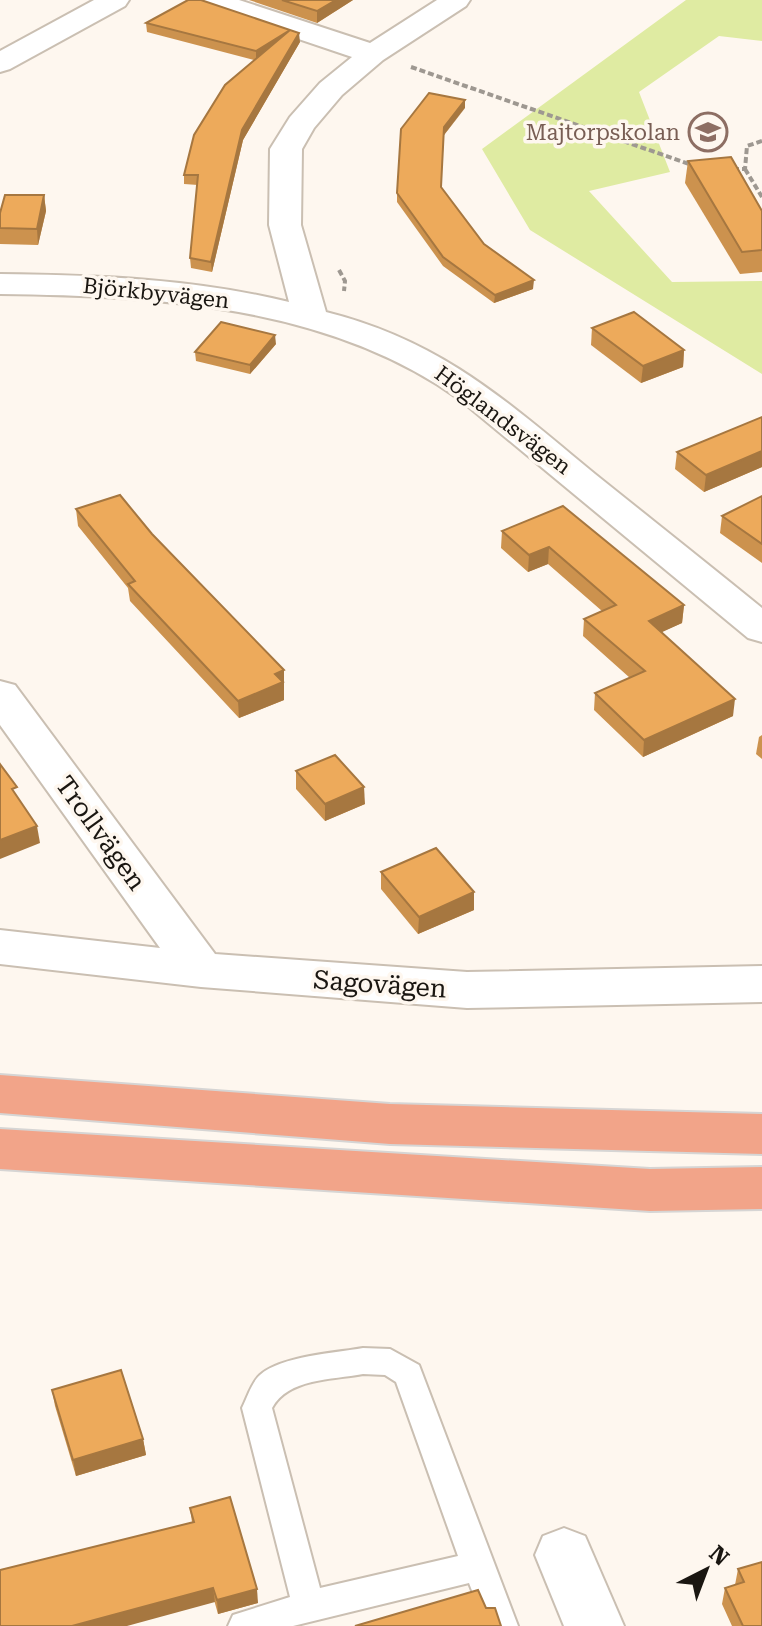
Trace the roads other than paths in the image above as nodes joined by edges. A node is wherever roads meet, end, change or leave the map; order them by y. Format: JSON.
{"nodes":[{"id":1,"x":115,"y":0,"type":"edge"},
{"id":2,"x":211,"y":0,"type":"edge"},
{"id":3,"x":456,"y":0,"type":"edge"},
{"id":4,"x":373,"y":54,"type":"junction"},
{"id":5,"x":0,"y":63,"type":"edge"},
{"id":6,"x":0,"y":284,"type":"edge"},
{"id":7,"x":310,"y":316,"type":"junction"},
{"id":8,"x":762,"y":629,"type":"edge"},
{"id":9,"x":0,"y":695,"type":"edge"},
{"id":10,"x":0,"y":947,"type":"edge"},
{"id":11,"x":201,"y":970,"type":"junction"},
{"id":12,"x":762,"y":984,"type":"edge"},
{"id":13,"x":0,"y":1094,"type":"edge"},
{"id":14,"x":762,"y":1134,"type":"edge"},
{"id":15,"x":0,"y":1149,"type":"edge"},
{"id":16,"x":762,"y":1188,"type":"edge"},
{"id":17,"x":564,"y":1555,"type":"dead end"},
{"id":18,"x":478,"y":1566,"type":"junction"},
{"id":19,"x":309,"y":1606,"type":"junction"},
{"id":20,"x":244,"y":1626,"type":"edge"},
{"id":21,"x":502,"y":1626,"type":"edge"},
{"id":22,"x":594,"y":1626,"type":"edge"}],
"edges":[{"from":1,"to":5,"type":"street"},
{"from":2,"to":4,"type":"street"},
{"from":3,"to":4,"type":"street"},
{"from":4,"to":7,"type":"street"},
{"from":6,"to":7,"type":"street","name":"Björkbyvägen"},
{"from":7,"to":8,"type":"street","name":"Höglandsvägen"},
{"from":9,"to":11,"type":"street","name":"Trollvägen"},
{"from":10,"to":11,"type":"street","name":"Sagovägen"},
{"from":11,"to":12,"type":"street","name":"Sagovägen"},
{"from":13,"to":14,"type":"highway"},
{"from":15,"to":16,"type":"highway"},
{"from":17,"to":22,"type":"street"},
{"from":18,"to":19,"type":"lane"},
{"from":18,"to":19,"type":"lane"},
{"from":18,"to":21,"type":"lane"},
{"from":19,"to":20,"type":"lane"}]}
